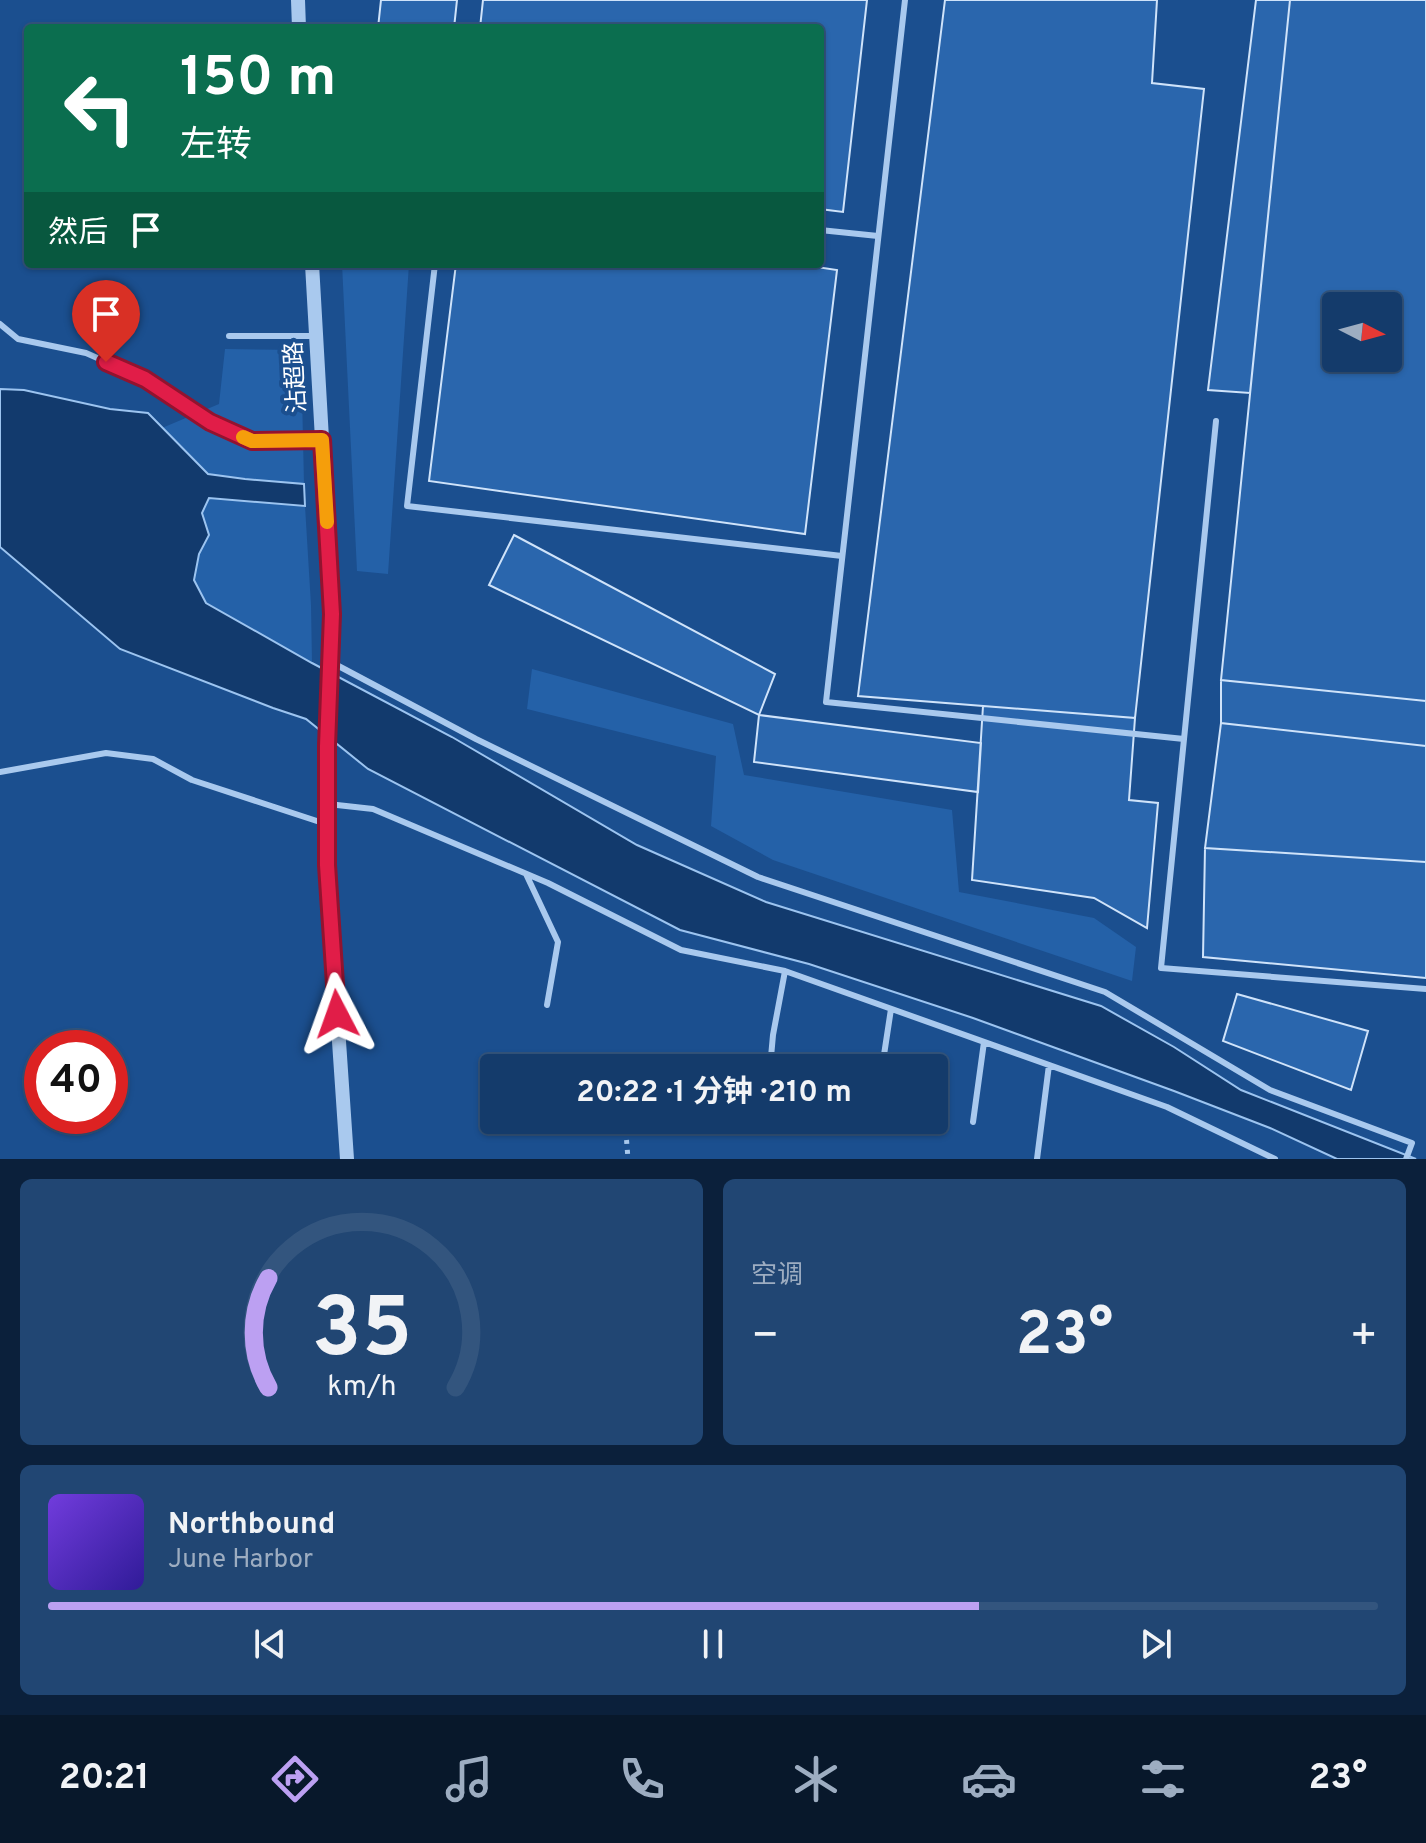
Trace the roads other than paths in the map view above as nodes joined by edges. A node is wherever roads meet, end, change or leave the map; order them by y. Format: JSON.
{"nodes":[{"id":1,"x":298,"y":0,"type":"edge"},
{"id":2,"x":905,"y":0,"type":"edge"},
{"id":3,"x":299,"y":24,"type":"edge"},
{"id":4,"x":824,"y":230,"type":"edge"},
{"id":5,"x":878,"y":236,"type":"junction"},
{"id":6,"x":312,"y":268,"type":"edge"},
{"id":7,"x":435,"y":268,"type":"edge"},
{"id":8,"x":0,"y":324,"type":"edge"},
{"id":9,"x":229,"y":336,"type":"dead end"},
{"id":10,"x":316,"y":336,"type":"junction"},
{"id":11,"x":1216,"y":421,"type":"dead end"},
{"id":12,"x":322,"y":440,"type":"junction"},
{"id":13,"x":842,"y":556,"type":"junction"},
{"id":14,"x":331,"y":666,"type":"junction"},
{"id":15,"x":1184,"y":739,"type":"junction"},
{"id":16,"x":0,"y":772,"type":"edge"},
{"id":17,"x":328,"y":804,"type":"junction"},
{"id":18,"x":328,"y":824,"type":"junction"},
{"id":19,"x":526,"y":874,"type":"junction"},
{"id":20,"x":785,"y":971,"type":"junction"},
{"id":21,"x":1426,"y":989,"type":"edge"},
{"id":22,"x":547,"y":1005,"type":"dead end"},
{"id":23,"x":891,"y":1009,"type":"junction"},
{"id":24,"x":984,"y":1042,"type":"junction"},
{"id":25,"x":771,"y":1054,"type":"edge"},
{"id":26,"x":884,"y":1054,"type":"edge"},
{"id":27,"x":1049,"y":1065,"type":"junction"},
{"id":28,"x":973,"y":1122,"type":"dead end"},
{"id":29,"x":1253,"y":1147,"type":"junction"},
{"id":30,"x":1407,"y":1155,"type":"edge"},
{"id":31,"x":347,"y":1159,"type":"edge"},
{"id":32,"x":1037,"y":1159,"type":"edge"},
{"id":33,"x":1250,"y":1159,"type":"edge"},
{"id":34,"x":1275,"y":1159,"type":"edge"}],
"edges":[{"from":1,"to":3,"type":"street"},
{"from":2,"to":5,"type":"lane"},
{"from":4,"to":5,"type":"lane"},
{"from":5,"to":13,"type":"lane"},
{"from":6,"to":10,"type":"street","name":"沾超路"},
{"from":7,"to":13,"type":"lane"},
{"from":8,"to":12,"type":"lane"},
{"from":9,"to":10,"type":"lane"},
{"from":10,"to":12,"type":"street","name":"沾超路"},
{"from":11,"to":15,"type":"lane"},
{"from":12,"to":14,"type":"street","name":"沾超路"},
{"from":13,"to":15,"type":"lane"},
{"from":14,"to":17,"type":"street","name":"沾超路"},
{"from":14,"to":30,"type":"lane"},
{"from":15,"to":21,"type":"lane"},
{"from":16,"to":18,"type":"lane"},
{"from":17,"to":18,"type":"street","name":"沾超路"},
{"from":17,"to":19,"type":"lane"},
{"from":18,"to":31,"type":"street","name":"沾超路"},
{"from":19,"to":20,"type":"lane"},
{"from":19,"to":22,"type":"lane"},
{"from":20,"to":23,"type":"lane"},
{"from":20,"to":25,"type":"lane"},
{"from":23,"to":24,"type":"lane"},
{"from":23,"to":26,"type":"lane"},
{"from":24,"to":27,"type":"lane"},
{"from":24,"to":28,"type":"lane"},
{"from":27,"to":29,"type":"lane"},
{"from":27,"to":32,"type":"lane"},
{"from":29,"to":33,"type":"lane"},
{"from":29,"to":34,"type":"lane"}]}
